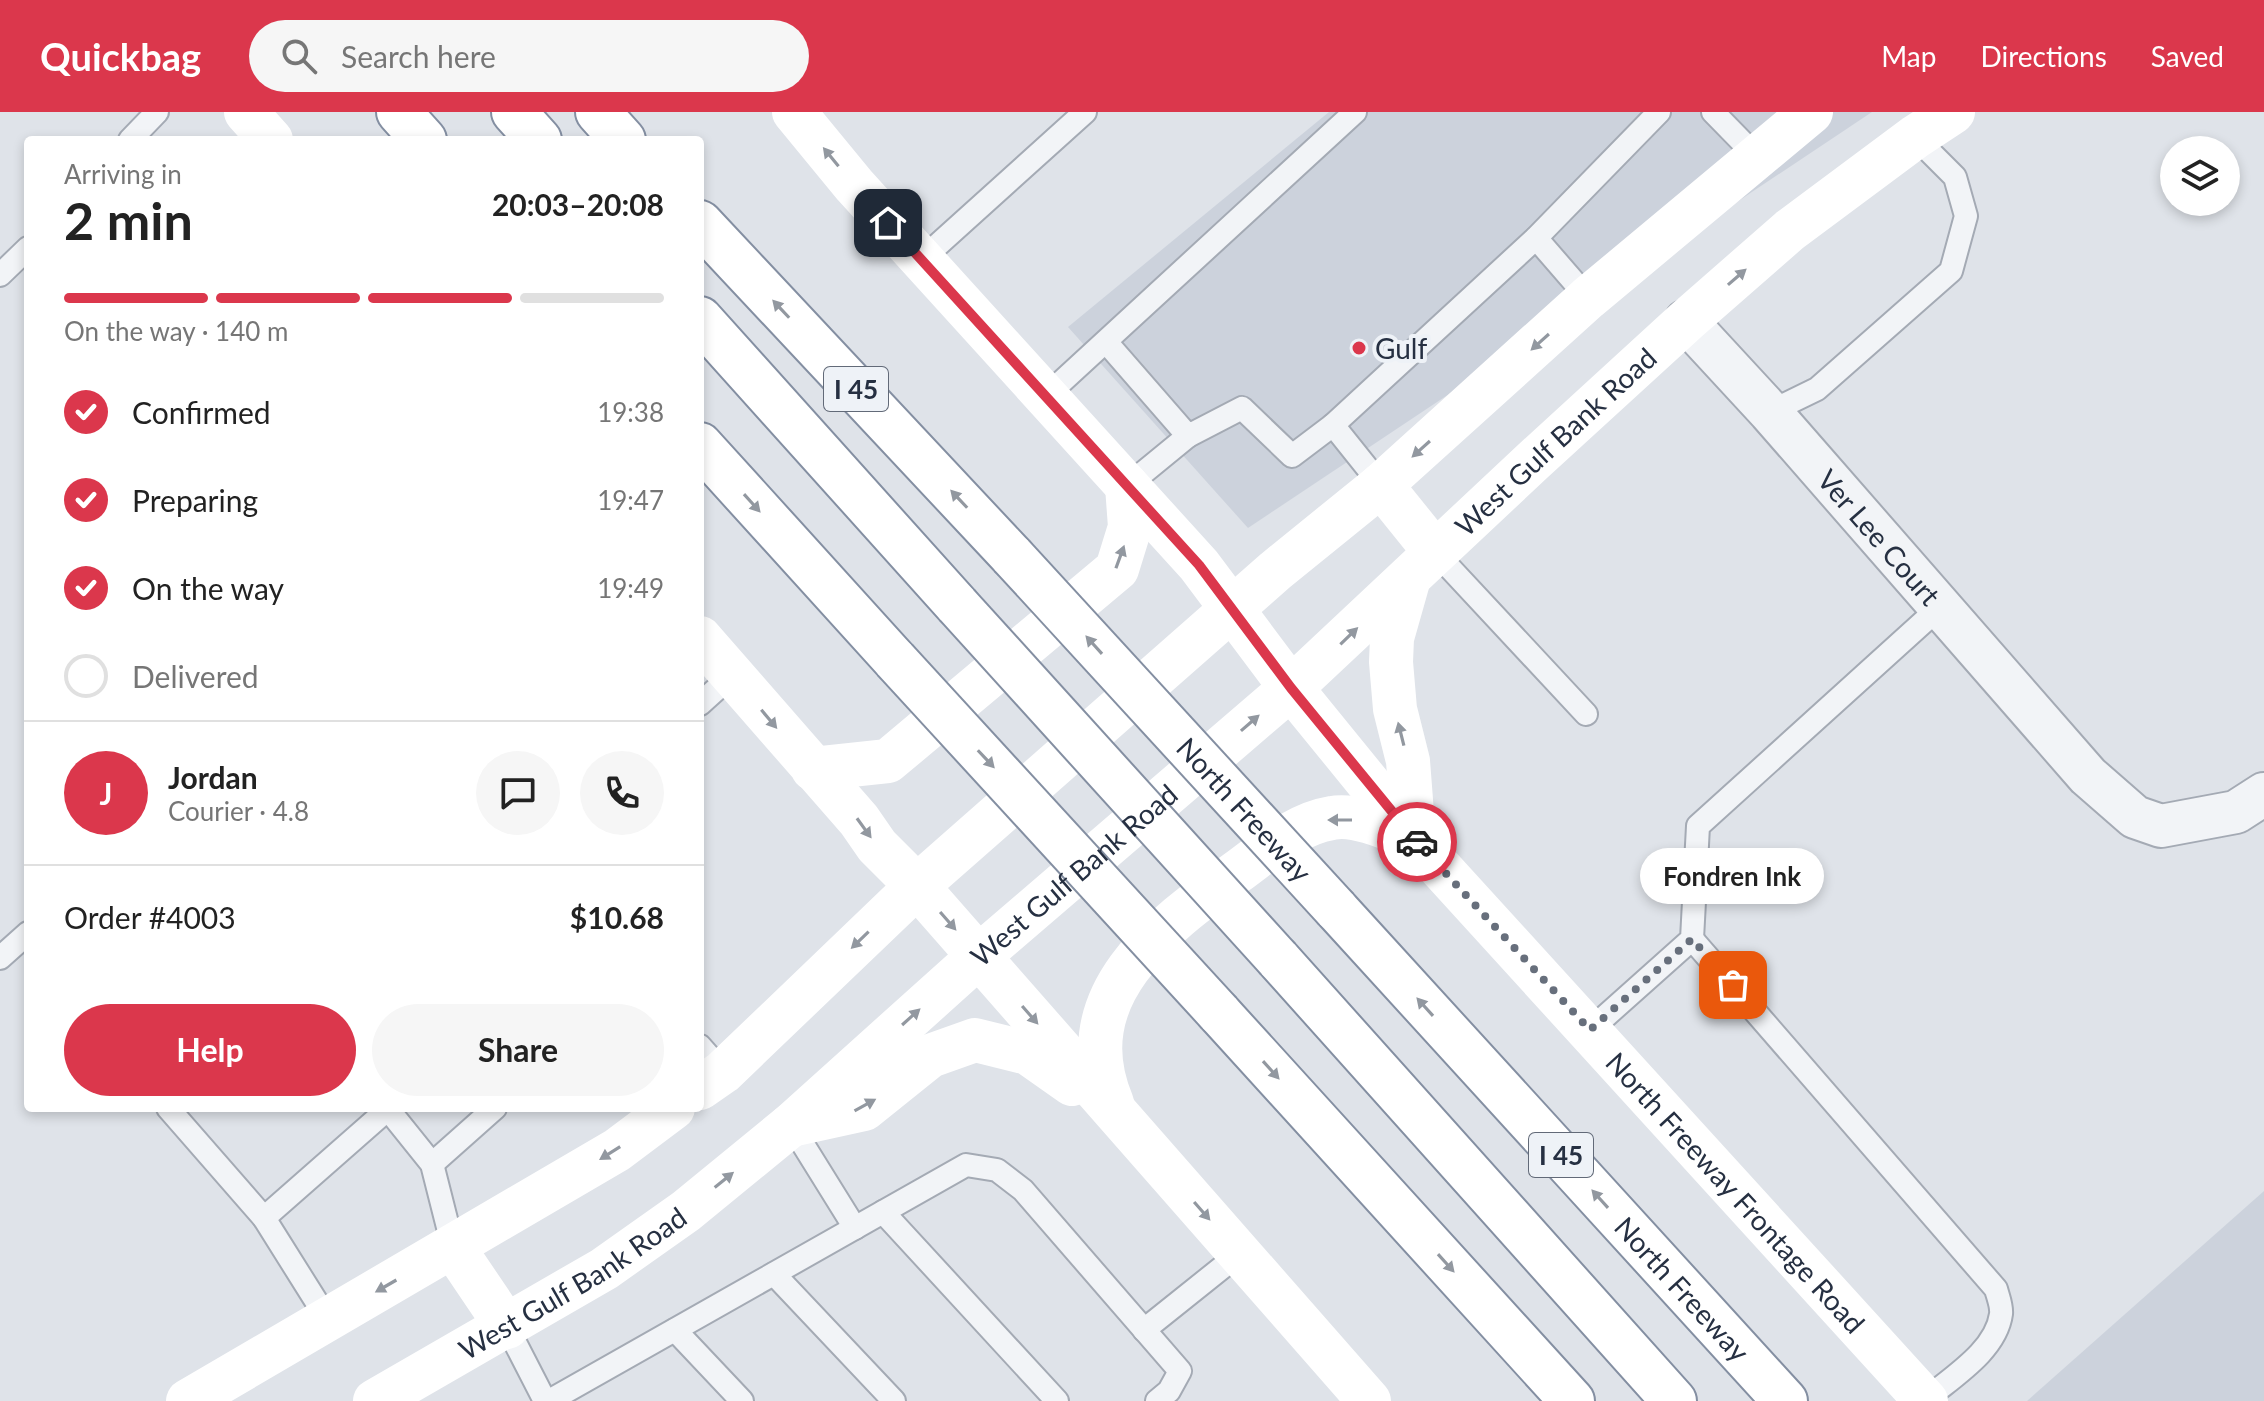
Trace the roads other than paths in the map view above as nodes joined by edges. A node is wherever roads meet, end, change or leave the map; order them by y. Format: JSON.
{"nodes":[{"id":1,"x":157,"y":112,"type":"edge"},
{"id":2,"x":246,"y":112,"type":"edge"},
{"id":3,"x":399,"y":112,"type":"edge"},
{"id":4,"x":514,"y":112,"type":"edge"},
{"id":5,"x":598,"y":112,"type":"edge"},
{"id":6,"x":794,"y":112,"type":"edge"},
{"id":7,"x":1085,"y":112,"type":"edge"},
{"id":8,"x":1355,"y":112,"type":"edge"},
{"id":9,"x":1659,"y":112,"type":"edge"},
{"id":10,"x":1713,"y":112,"type":"edge"},
{"id":11,"x":1811,"y":112,"type":"edge"},
{"id":12,"x":1953,"y":112,"type":"edge"},
{"id":13,"x":134,"y":136,"type":"edge"},
{"id":14,"x":267,"y":136,"type":"edge"},
{"id":15,"x":420,"y":136,"type":"edge"},
{"id":16,"x":535,"y":136,"type":"edge"},
{"id":17,"x":619,"y":136,"type":"edge"},
{"id":18,"x":1915,"y":137,"type":"junction"},
{"id":19,"x":1756,"y":156,"type":"junction"},
{"id":20,"x":704,"y":227,"type":"edge"},
{"id":21,"x":1536,"y":238,"type":"junction"},
{"id":22,"x":24,"y":252,"type":"edge"},
{"id":23,"x":921,"y":260,"type":"junction"},
{"id":24,"x":0,"y":275,"type":"edge"},
{"id":25,"x":1588,"y":298,"type":"junction"},
{"id":26,"x":1686,"y":321,"type":"junction"},
{"id":27,"x":704,"y":323,"type":"edge"},
{"id":28,"x":1107,"y":343,"type":"junction"},
{"id":29,"x":1045,"y":397,"type":"junction"},
{"id":30,"x":1770,"y":412,"type":"junction"},
{"id":31,"x":1333,"y":425,"type":"junction"},
{"id":32,"x":1188,"y":436,"type":"junction"},
{"id":33,"x":704,"y":449,"type":"edge"},
{"id":34,"x":1381,"y":485,"type":"junction"},
{"id":35,"x":1127,"y":486,"type":"junction"},
{"id":36,"x":1422,"y":565,"type":"junction"},
{"id":37,"x":1940,"y":607,"type":"junction"},
{"id":38,"x":1233,"y":610,"type":"junction"},
{"id":39,"x":704,"y":643,"type":"edge"},
{"id":40,"x":732,"y":675,"type":"junction"},
{"id":41,"x":1291,"y":688,"type":"junction"},
{"id":42,"x":704,"y":700,"type":"edge"},
{"id":43,"x":1586,"y":714,"type":"dead end"},
{"id":44,"x":813,"y":769,"type":"junction"},
{"id":45,"x":2264,"y":794,"type":"edge"},
{"id":46,"x":1414,"y":839,"type":"junction"},
{"id":47,"x":917,"y":886,"type":"junction"},
{"id":48,"x":24,"y":937,"type":"edge"},
{"id":49,"x":1692,"y":939,"type":"junction"},
{"id":50,"x":979,"y":956,"type":"junction"},
{"id":51,"x":0,"y":958,"type":"edge"},
{"id":52,"x":1590,"y":1030,"type":"junction"},
{"id":53,"x":708,"y":1069,"type":"edge"},
{"id":54,"x":171,"y":1112,"type":"edge"},
{"id":55,"x":383,"y":1112,"type":"edge"},
{"id":56,"x":391,"y":1112,"type":"edge"},
{"id":57,"x":490,"y":1112,"type":"edge"},
{"id":58,"x":668,"y":1112,"type":"edge"},
{"id":59,"x":1117,"y":1115,"type":"junction"},
{"id":60,"x":791,"y":1125,"type":"junction"},
{"id":61,"x":432,"y":1164,"type":"junction"},
{"id":62,"x":883,"y":1212,"type":"junction"},
{"id":63,"x":264,"y":1218,"type":"junction"},
{"id":64,"x":855,"y":1228,"type":"junction"},
{"id":65,"x":453,"y":1247,"type":"junction"},
{"id":66,"x":1239,"y":1254,"type":"junction"},
{"id":67,"x":774,"y":1274,"type":"junction"},
{"id":68,"x":328,"y":1320,"type":"junction"},
{"id":69,"x":507,"y":1327,"type":"junction"},
{"id":70,"x":675,"y":1330,"type":"junction"},
{"id":71,"x":1144,"y":1330,"type":"junction"},
{"id":72,"x":585,"y":1393,"type":"edge"},
{"id":73,"x":1353,"y":1395,"type":"edge"},
{"id":74,"x":1926,"y":1400,"type":"edge"},
{"id":75,"x":188,"y":1401,"type":"edge"},
{"id":76,"x":375,"y":1401,"type":"edge"},
{"id":77,"x":547,"y":1401,"type":"edge"},
{"id":78,"x":742,"y":1401,"type":"edge"},
{"id":79,"x":894,"y":1401,"type":"edge"},
{"id":80,"x":1057,"y":1401,"type":"edge"},
{"id":81,"x":1157,"y":1401,"type":"edge"},
{"id":82,"x":1572,"y":1401,"type":"edge"},
{"id":83,"x":1674,"y":1401,"type":"edge"},
{"id":84,"x":1785,"y":1401,"type":"edge"}],
"edges":[{"from":1,"to":13,"type":"lane"},
{"from":2,"to":14,"type":"main road"},
{"from":3,"to":15,"type":"main road"},
{"from":4,"to":16,"type":"main road"},
{"from":5,"to":17,"type":"main road"},
{"from":23,"to":6,"type":"main road","name":"North Freeway Frontage Road","one_way":true},
{"from":7,"to":23,"type":"lane"},
{"from":8,"to":28,"type":"lane"},
{"from":9,"to":21,"type":"lane"},
{"from":10,"to":19,"type":"lane"},
{"from":11,"to":19,"type":"main road"},
{"from":12,"to":18,"type":"main road","name":"West Gulf Bank Road"},
{"from":26,"to":18,"type":"main road","name":"West Gulf Bank Road","one_way":true},
{"from":18,"to":30,"type":"lane"},
{"from":19,"to":25,"type":"main road"},
{"from":84,"to":20,"type":"main road","name":"North Freeway","number":"I 45","one_way":true,"bridge":true},
{"from":21,"to":25,"type":"lane"},
{"from":21,"to":31,"type":"lane"},
{"from":22,"to":24,"type":"lane"},
{"from":23,"to":29,"type":"main road","name":"North Freeway Frontage Road"},
{"from":25,"to":34,"type":"main road","one_way":true},
{"from":26,"to":30,"type":"street","name":"Ver Lee Court"},
{"from":26,"to":36,"type":"main road","name":"West Gulf Bank Road"},
{"from":27,"to":83,"type":"main road","number":"I 45","bridge":true},
{"from":28,"to":29,"type":"lane"},
{"from":28,"to":32,"type":"lane"},
{"from":29,"to":35,"type":"main road","name":"North Freeway Frontage Road"},
{"from":30,"to":37,"type":"street","name":"Ver Lee Court"},
{"from":31,"to":32,"type":"lane"},
{"from":31,"to":34,"type":"lane"},
{"from":32,"to":35,"type":"lane"},
{"from":33,"to":82,"type":"main road","one_way":true,"bridge":true},
{"from":34,"to":36,"type":"main road"},
{"from":34,"to":38,"type":"main road"},
{"from":35,"to":38,"type":"main road","name":"North Freeway Frontage Road"},
{"from":44,"to":35,"type":"main road","one_way":true},
{"from":41,"to":36,"type":"main road","name":"West Gulf Bank Road","one_way":true},
{"from":36,"to":43,"type":"lane"},
{"from":46,"to":36,"type":"main road","one_way":true},
{"from":37,"to":45,"type":"street","name":"Ver Lee Court"},
{"from":37,"to":49,"type":"lane"},
{"from":38,"to":41,"type":"main road","name":"North Freeway Frontage Road"},
{"from":38,"to":47,"type":"main road"},
{"from":39,"to":40,"type":"main road"},
{"from":40,"to":42,"type":"lane"},
{"from":40,"to":44,"type":"main road","one_way":true},
{"from":41,"to":46,"type":"main road","name":"North Freeway Frontage Road"},
{"from":50,"to":41,"type":"main road","name":"West Gulf Bank Road","one_way":true},
{"from":44,"to":47,"type":"main road","one_way":true},
{"from":46,"to":52,"type":"main road","name":"North Freeway Frontage Road"},
{"from":46,"to":59,"type":"main road","one_way":true},
{"from":47,"to":50,"type":"main road","one_way":true},
{"from":47,"to":53,"type":"main road","one_way":true},
{"from":48,"to":51,"type":"lane"},
{"from":49,"to":52,"type":"lane"},
{"from":49,"to":74,"type":"lane"},
{"from":50,"to":59,"type":"main road","one_way":true},
{"from":60,"to":50,"type":"main road","name":"West Gulf Bank Road","one_way":true},
{"from":52,"to":74,"type":"main road","name":"North Freeway Frontage Road"},
{"from":54,"to":63,"type":"lane"},
{"from":55,"to":63,"type":"lane"},
{"from":56,"to":61,"type":"lane"},
{"from":57,"to":61,"type":"lane"},
{"from":58,"to":65,"type":"main road","one_way":true},
{"from":60,"to":59,"type":"main road","one_way":true},
{"from":59,"to":66,"type":"main road","one_way":true},
{"from":60,"to":64,"type":"lane"},
{"from":69,"to":60,"type":"main road","name":"West Gulf Bank Road","one_way":true},
{"from":61,"to":65,"type":"lane"},
{"from":62,"to":64,"type":"lane"},
{"from":62,"to":71,"type":"lane"},
{"from":62,"to":80,"type":"lane"},
{"from":63,"to":68,"type":"lane"},
{"from":64,"to":67,"type":"lane"},
{"from":65,"to":68,"type":"main road","one_way":true},
{"from":65,"to":69,"type":"main road"},
{"from":66,"to":71,"type":"lane"},
{"from":66,"to":73,"type":"main road"},
{"from":67,"to":70,"type":"lane"},
{"from":67,"to":79,"type":"lane"},
{"from":68,"to":75,"type":"main road"},
{"from":69,"to":76,"type":"main road","name":"West Gulf Bank Road"},
{"from":69,"to":77,"type":"lane"},
{"from":70,"to":72,"type":"lane"},
{"from":70,"to":78,"type":"lane"},
{"from":71,"to":81,"type":"lane"},
{"from":72,"to":77,"type":"lane"}]}
